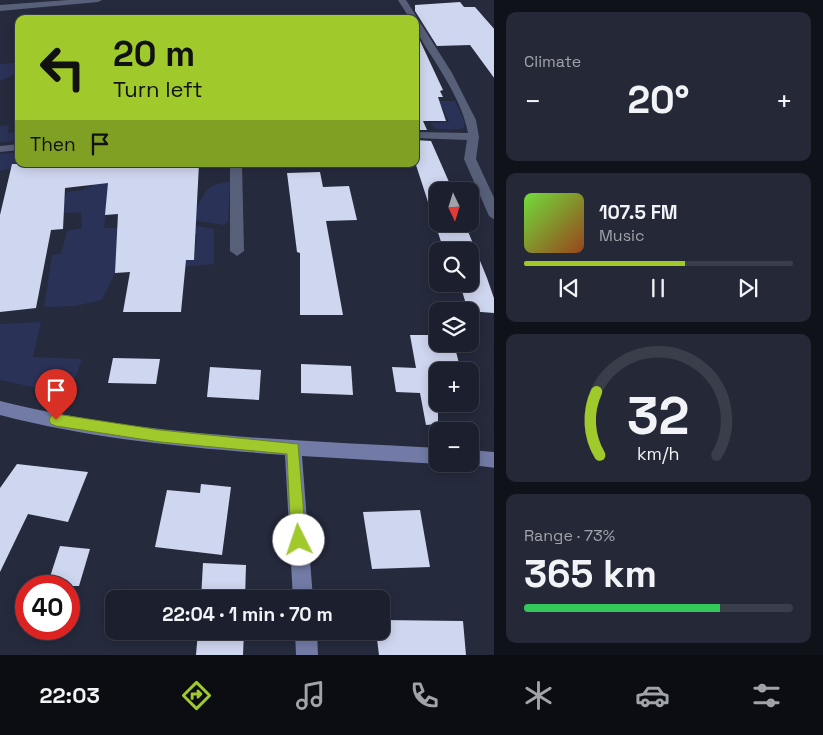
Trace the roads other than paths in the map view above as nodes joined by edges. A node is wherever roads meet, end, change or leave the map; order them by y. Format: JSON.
{"nodes":[{"id":1,"x":98,"y":0,"type":"edge"},
{"id":2,"x":402,"y":0,"type":"edge"},
{"id":3,"x":0,"y":8,"type":"edge"},
{"id":4,"x":411,"y":15,"type":"edge"},
{"id":5,"x":419,"y":29,"type":"edge"},
{"id":6,"x":419,"y":135,"type":"edge"},
{"id":7,"x":473,"y":136,"type":"junction"},
{"id":8,"x":15,"y":147,"type":"edge"},
{"id":9,"x":0,"y":149,"type":"edge"},
{"id":10,"x":236,"y":167,"type":"edge"},
{"id":11,"x":494,"y":216,"type":"edge"},
{"id":12,"x":237,"y":251,"type":"dead end"},
{"id":13,"x":0,"y":408,"type":"edge"},
{"id":14,"x":293,"y":448,"type":"junction"},
{"id":15,"x":429,"y":456,"type":"edge"},
{"id":16,"x":479,"y":459,"type":"edge"},
{"id":17,"x":494,"y":460,"type":"edge"},
{"id":18,"x":302,"y":590,"type":"edge"},
{"id":19,"x":306,"y":640,"type":"edge"},
{"id":20,"x":307,"y":655,"type":"edge"}],
"edges":[{"from":1,"to":3,"type":"street"},
{"from":2,"to":4,"type":"street"},
{"from":5,"to":7,"type":"street"},
{"from":6,"to":7,"type":"street"},
{"from":7,"to":11,"type":"street"},
{"from":8,"to":9,"type":"street"},
{"from":10,"to":12,"type":"street"},
{"from":13,"to":14,"type":"street"},
{"from":14,"to":15,"type":"street"},
{"from":14,"to":18,"type":"street"},
{"from":16,"to":17,"type":"street"},
{"from":19,"to":20,"type":"street"}]}
